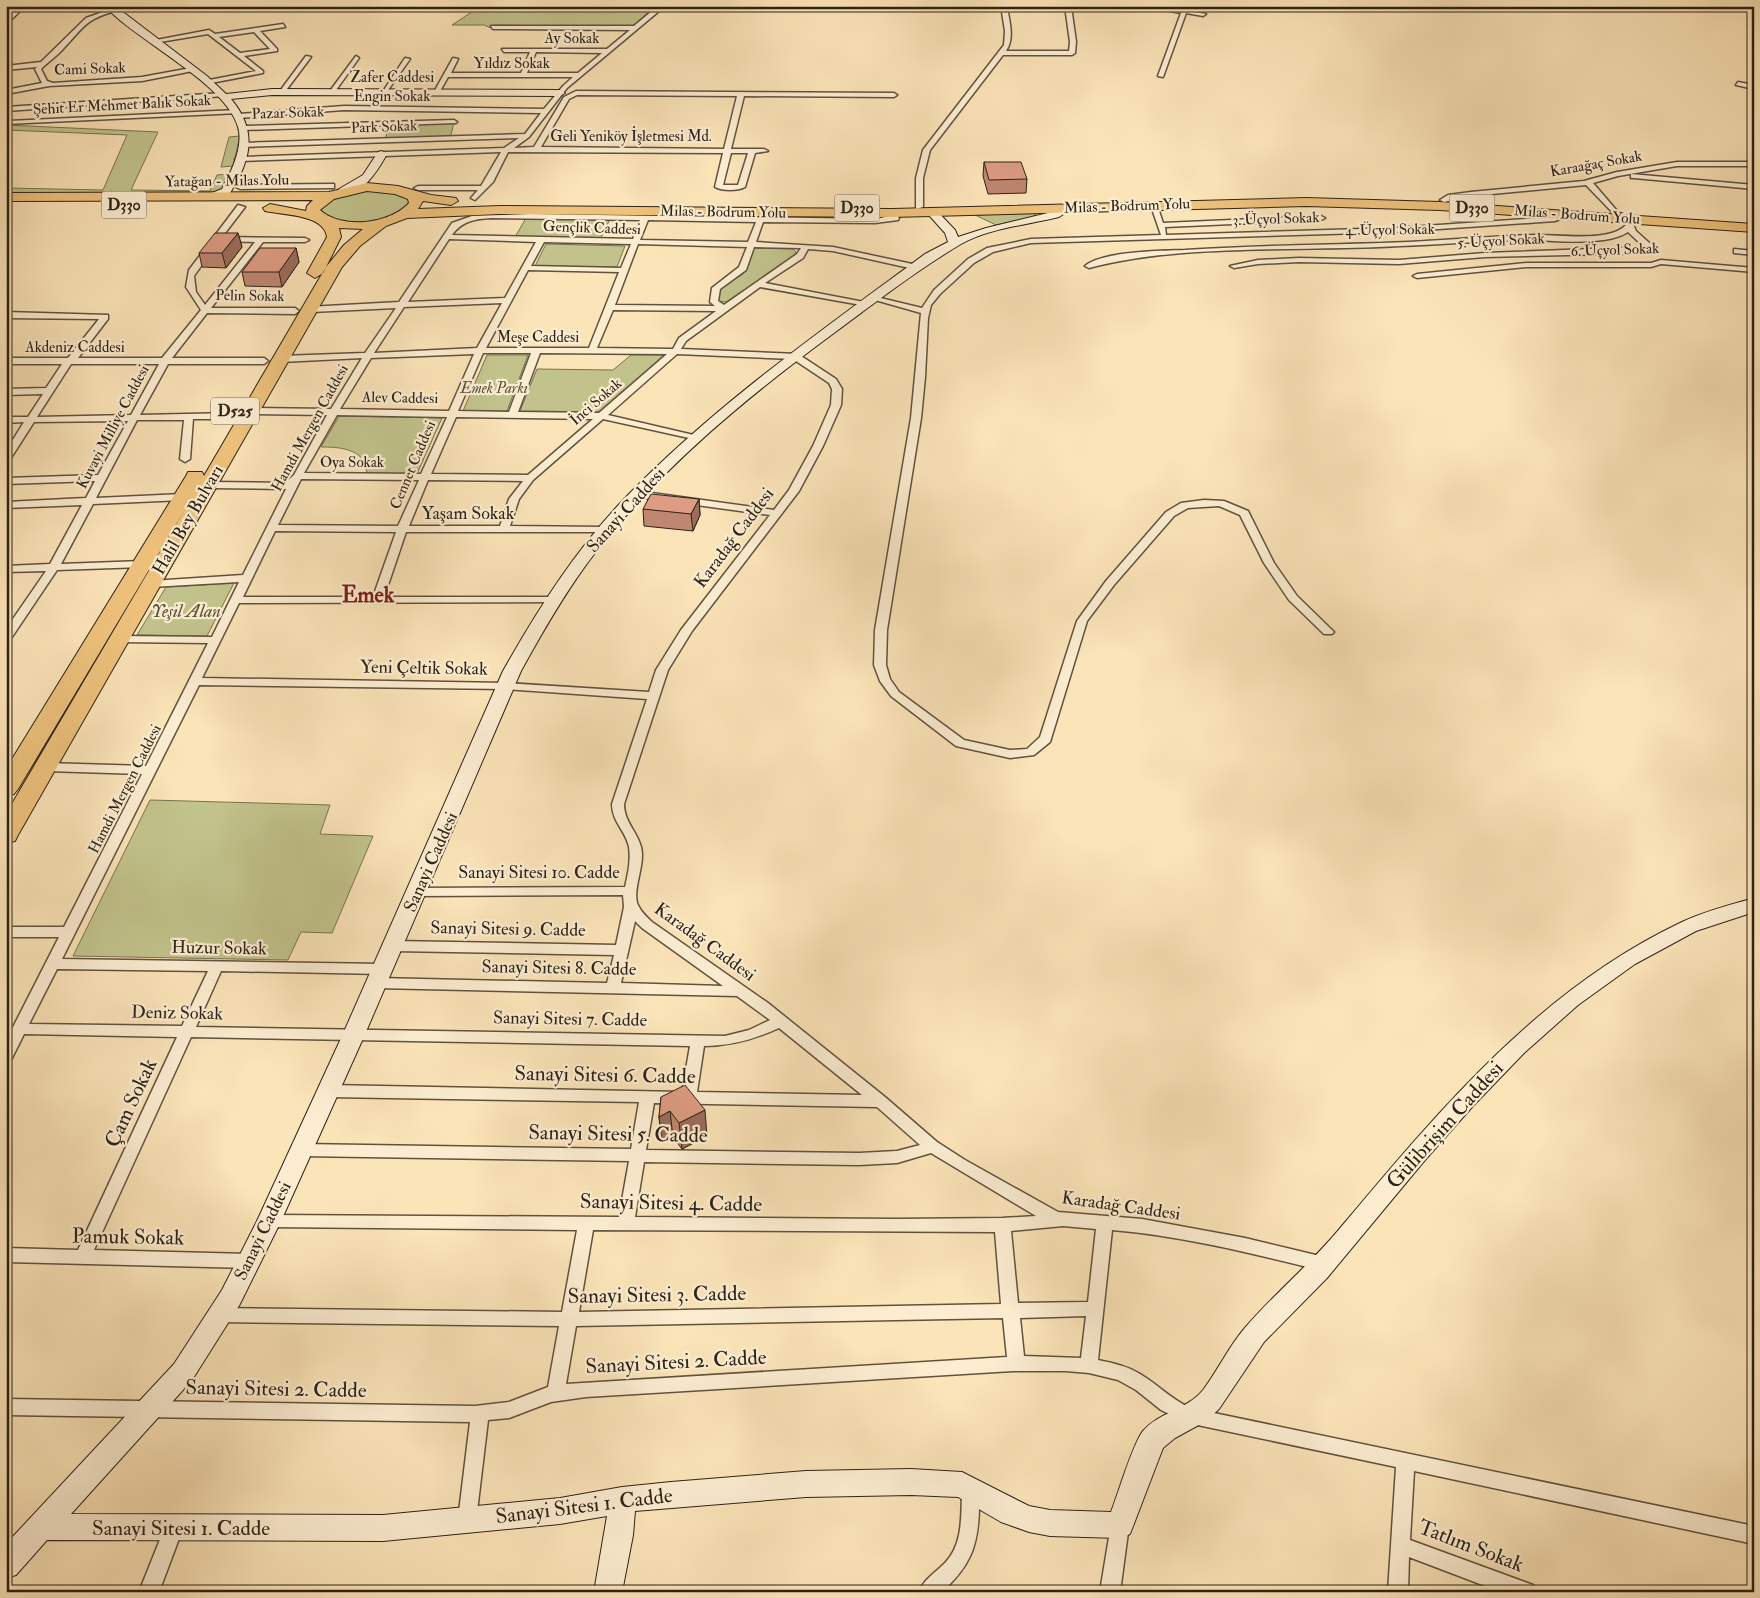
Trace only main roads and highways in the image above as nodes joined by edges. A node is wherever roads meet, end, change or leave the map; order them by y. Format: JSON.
{"nodes":[{"id":1,"x":413,"y":190,"type":"junction"},
{"id":2,"x":334,"y":191,"type":"junction"},
{"id":3,"x":6,"y":197,"type":"edge"},
{"id":4,"x":6,"y":204,"type":"edge"},
{"id":5,"x":500,"y":206,"type":"junction"},
{"id":6,"x":241,"y":207,"type":"junction"},
{"id":7,"x":925,"y":209,"type":"junction"},
{"id":8,"x":406,"y":214,"type":"junction"},
{"id":9,"x":320,"y":219,"type":"junction"},
{"id":10,"x":381,"y":222,"type":"junction"},
{"id":11,"x":1754,"y":222,"type":"edge"},
{"id":12,"x":1754,"y":228,"type":"edge"},
{"id":13,"x":332,"y":257,"type":"junction"},
{"id":14,"x":273,"y":360,"type":"junction"},
{"id":15,"x":147,"y":574,"type":"junction"},
{"id":16,"x":13,"y":767,"type":"edge"},
{"id":17,"x":6,"y":789,"type":"edge"},
{"id":18,"x":6,"y":835,"type":"edge"}],
"edges":[{"from":1,"to":2,"type":"highway","name":"Yatağan - Milas Yolu"},
{"from":1,"to":5,"type":"highway","number":"D330"},
{"from":1,"to":8,"type":"highway"},
{"from":2,"to":3,"type":"highway","name":"Yatağan - Milas Yolu","number":"D330"},
{"from":2,"to":9,"type":"highway"},
{"from":4,"to":6,"type":"highway","name":"Yatağan - Milas Yolu","number":"D330"},
{"from":5,"to":7,"type":"highway","name":"Milas - Bodrum Yolu","number":"D330"},
{"from":5,"to":7,"type":"highway","name":"Milas - Bodrum Yolu","number":"D330"},
{"from":5,"to":8,"type":"highway"},
{"from":5,"to":13,"type":"highway"},
{"from":6,"to":9,"type":"highway"},
{"from":6,"to":13,"type":"highway"},
{"from":7,"to":11,"type":"highway","name":"Milas - Bodrum Yolu","number":"D330"},
{"from":7,"to":12,"type":"highway","name":"Milas - Bodrum Yolu","number":"D330"},
{"from":8,"to":10,"type":"highway"},
{"from":9,"to":10,"type":"highway"},
{"from":9,"to":13,"type":"highway","number":"D525"},
{"from":10,"to":13,"type":"highway","number":"D525"},
{"from":13,"to":14,"type":"highway","name":"Halil Bey Bulvarı","number":"D525"},
{"from":14,"to":15,"type":"highway","name":"Halil Bey Bulvarı","number":"D525"},
{"from":14,"to":15,"type":"highway","name":"Halil Bey Bulvarı","number":"D525"},
{"from":15,"to":16,"type":"highway","name":"Halil Bey Bulvarı","number":"D525"},
{"from":15,"to":18,"type":"highway","name":"Halil Bey Bulvarı","number":"D525"},
{"from":16,"to":17,"type":"highway","name":"Halil Bey Bulvarı","number":"D525"}]}
